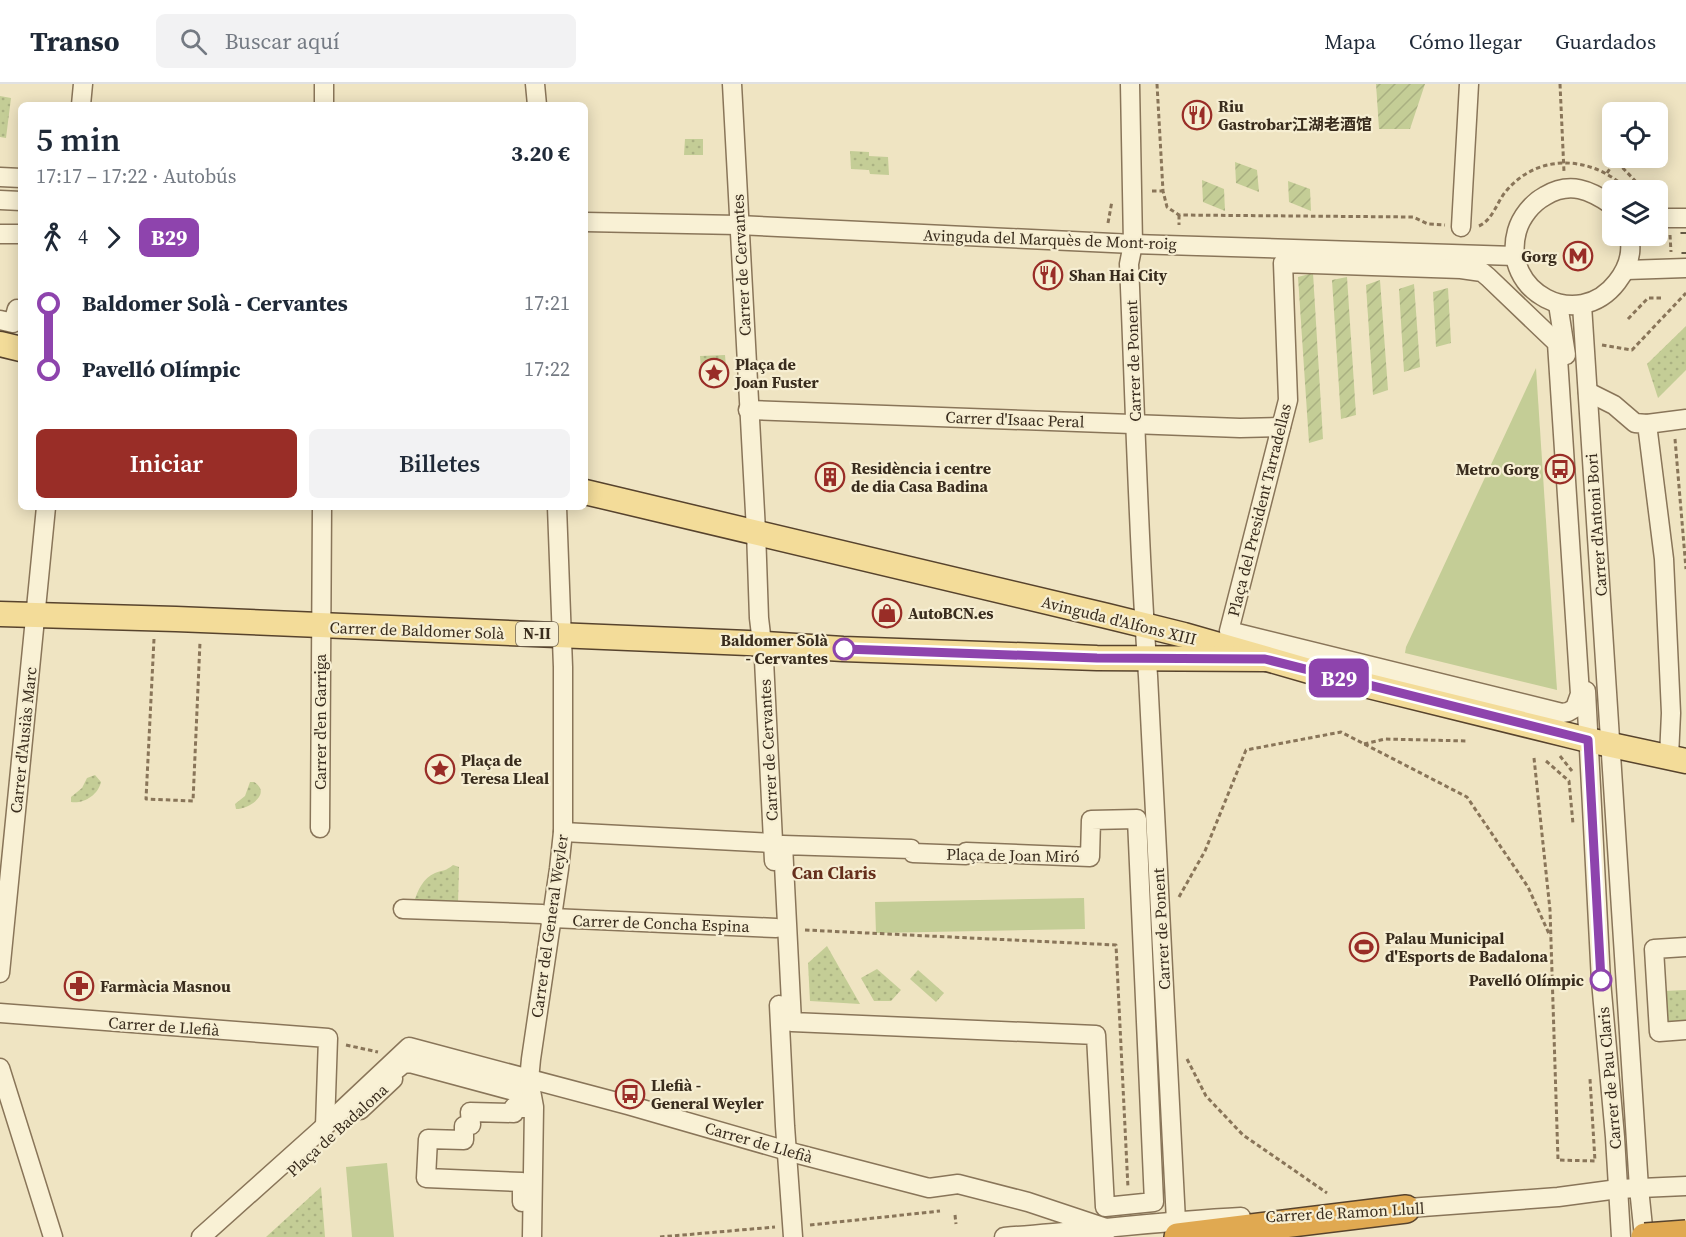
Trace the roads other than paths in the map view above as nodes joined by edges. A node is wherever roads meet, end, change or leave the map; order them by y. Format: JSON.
{"nodes":[{"id":1,"x":74,"y":84,"type":"edge"},
{"id":2,"x":83,"y":84,"type":"edge"},
{"id":3,"x":324,"y":84,"type":"edge"},
{"id":4,"x":535,"y":84,"type":"edge"},
{"id":5,"x":732,"y":84,"type":"edge"},
{"id":6,"x":1130,"y":84,"type":"edge"},
{"id":7,"x":1469,"y":84,"type":"edge"},
{"id":8,"x":72,"y":102,"type":"edge"},
{"id":9,"x":81,"y":102,"type":"edge"},
{"id":10,"x":324,"y":102,"type":"edge"},
{"id":11,"x":537,"y":102,"type":"edge"},
{"id":12,"x":0,"y":177,"type":"edge"},
{"id":13,"x":18,"y":178,"type":"edge"},
{"id":14,"x":1602,"y":198,"type":"edge"},
{"id":15,"x":0,"y":200,"type":"edge"},
{"id":16,"x":18,"y":201,"type":"edge"},
{"id":17,"x":588,"y":222,"type":"edge"},
{"id":18,"x":738,"y":225,"type":"junction"},
{"id":19,"x":1466,"y":227,"type":"road end"},
{"id":20,"x":0,"y":234,"type":"edge"},
{"id":21,"x":18,"y":234,"type":"edge"},
{"id":22,"x":1133,"y":244,"type":"junction"},
{"id":23,"x":1631,"y":246,"type":"edge"},
{"id":24,"x":1515,"y":256,"type":"junction"},
{"id":25,"x":1678,"y":263,"type":"edge"},
{"id":26,"x":1626,"y":270,"type":"junction"},
{"id":27,"x":1558,"y":304,"type":"junction"},
{"id":28,"x":1582,"y":305,"type":"junction"},
{"id":29,"x":18,"y":309,"type":"edge"},
{"id":30,"x":0,"y":320,"type":"edge"},
{"id":31,"x":0,"y":344,"type":"edge"},
{"id":32,"x":18,"y":348,"type":"edge"},
{"id":33,"x":1588,"y":392,"type":"junction"},
{"id":34,"x":748,"y":410,"type":"junction"},
{"id":35,"x":1135,"y":423,"type":"junction"},
{"id":36,"x":1647,"y":424,"type":"junction"},
{"id":37,"x":1680,"y":426,"type":"edge"},
{"id":38,"x":1281,"y":427,"type":"junction"},
{"id":39,"x":588,"y":493,"type":"edge"},
{"id":40,"x":46,"y":510,"type":"edge"},
{"id":41,"x":322,"y":510,"type":"edge"},
{"id":42,"x":557,"y":510,"type":"edge"},
{"id":43,"x":756,"y":531,"type":"junction"},
{"id":44,"x":0,"y":614,"type":"edge"},
{"id":45,"x":35,"y":615,"type":"junction"},
{"id":46,"x":321,"y":626,"type":"junction"},
{"id":47,"x":561,"y":636,"type":"junction"},
{"id":48,"x":1145,"y":641,"type":"junction"},
{"id":49,"x":762,"y":644,"type":"junction"},
{"id":50,"x":1265,"y":659,"type":"junction"},
{"id":51,"x":1599,"y":742,"type":"junction"},
{"id":52,"x":1677,"y":759,"type":"edge"},
{"id":53,"x":320,"y":828,"type":"dead end"},
{"id":54,"x":563,"y":832,"type":"junction"},
{"id":55,"x":773,"y":843,"type":"junction"},
{"id":56,"x":404,"y":909,"type":"dead end"},
{"id":57,"x":552,"y":918,"type":"junction"},
{"id":58,"x":782,"y":928,"type":"junction"},
{"id":59,"x":1686,"y":946,"type":"edge"},
{"id":60,"x":0,"y":974,"type":"edge"},
{"id":61,"x":0,"y":1013,"type":"edge"},
{"id":62,"x":1686,"y":1030,"type":"edge"},
{"id":63,"x":409,"y":1047,"type":"joint"},
{"id":64,"x":0,"y":1068,"type":"edge"},
{"id":65,"x":529,"y":1080,"type":"junction"},
{"id":66,"x":325,"y":1126,"type":"junction"},
{"id":67,"x":787,"y":1151,"type":"junction"},
{"id":68,"x":1686,"y":1186,"type":"edge"},
{"id":69,"x":1639,"y":1188,"type":"junction"},
{"id":70,"x":1618,"y":1189,"type":"junction"},
{"id":71,"x":1406,"y":1209,"type":"joint"},
{"id":72,"x":1109,"y":1229,"type":"junction"},
{"id":73,"x":1177,"y":1229,"type":"edge"},
{"id":74,"x":792,"y":1230,"type":"edge"},
{"id":75,"x":1686,"y":1234,"type":"edge"},
{"id":76,"x":53,"y":1237,"type":"edge"},
{"id":77,"x":201,"y":1237,"type":"edge"},
{"id":78,"x":218,"y":1237,"type":"edge"},
{"id":79,"x":521,"y":1237,"type":"edge"},
{"id":80,"x":532,"y":1237,"type":"edge"},
{"id":81,"x":1004,"y":1237,"type":"edge"},
{"id":82,"x":1621,"y":1237,"type":"edge"},
{"id":83,"x":1645,"y":1237,"type":"edge"}],
"edges":[{"from":1,"to":8,"type":"street"},
{"from":2,"to":9,"type":"street"},
{"from":3,"to":10,"type":"street"},
{"from":4,"to":11,"type":"street"},
{"from":5,"to":18,"type":"street","name":"Carrer de Cervantes"},
{"from":6,"to":22,"type":"street","name":"Carrer de Ponent"},
{"from":7,"to":19,"type":"street"},
{"from":12,"to":13,"type":"street"},
{"from":14,"to":24,"type":"street"},
{"from":15,"to":16,"type":"street"},
{"from":17,"to":18,"type":"street","name":"Avinguda del Marquès de Mont-roig"},
{"from":18,"to":22,"type":"street","name":"Avinguda del Marquès de Mont-roig"},
{"from":18,"to":34,"type":"street","name":"Carrer de Cervantes"},
{"from":20,"to":21,"type":"street"},
{"from":22,"to":24,"type":"street","name":"Avinguda del Marquès de Mont-roig"},
{"from":22,"to":35,"type":"street","name":"Carrer de Ponent"},
{"from":23,"to":26,"type":"street"},
{"from":24,"to":27,"type":"street"},
{"from":25,"to":26,"type":"street"},
{"from":26,"to":28,"type":"street"},
{"from":27,"to":28,"type":"street"},
{"from":27,"to":51,"type":"street","name":"Carrer d'Antoni Bori"},
{"from":28,"to":33,"type":"street","name":"Carrer d'Antoni Bori"},
{"from":29,"to":30,"type":"street"},
{"from":31,"to":32,"type":"main road"},
{"from":33,"to":36,"type":"street"},
{"from":33,"to":51,"type":"street","name":"Carrer d'Antoni Bori"},
{"from":34,"to":35,"type":"street","name":"Carrer d'Isaac Peral"},
{"from":34,"to":43,"type":"street","name":"Carrer de Cervantes"},
{"from":35,"to":38,"type":"street","name":"Carrer d'Isaac Peral"},
{"from":35,"to":48,"type":"street","name":"Carrer de Ponent"},
{"from":36,"to":37,"type":"street"},
{"from":36,"to":52,"type":"street"},
{"from":38,"to":38,"type":"street","name":"Plaça del President Tarradellas"},
{"from":39,"to":43,"type":"main road","name":"Avinguda d'Alfons XIII","number":"N-II"},
{"from":40,"to":45,"type":"street","name":"Carrer d'Ausiàs Marc"},
{"from":41,"to":46,"type":"street","name":"Carrer d'en Garriga"},
{"from":42,"to":47,"type":"street","name":"Carrer del General Weyler"},
{"from":43,"to":48,"type":"main road","name":"Avinguda d'Alfons XIII","number":"N-II"},
{"from":43,"to":49,"type":"street","name":"Carrer de Cervantes"},
{"from":44,"to":45,"type":"main road","name":"Carrer de Baldomer Solà","number":"N-II"},
{"from":45,"to":46,"type":"main road","name":"Carrer de Baldomer Solà","number":"N-II"},
{"from":45,"to":60,"type":"street","name":"Carrer d'Ausiàs Marc"},
{"from":46,"to":47,"type":"main road","name":"Carrer de Baldomer Solà","number":"N-II"},
{"from":46,"to":53,"type":"street","name":"Carrer d'en Garriga"},
{"from":47,"to":49,"type":"main road","name":"Carrer de Baldomer Solà","number":"N-II"},
{"from":47,"to":54,"type":"street","name":"Carrer del General Weyler"},
{"from":48,"to":49,"type":"main road","name":"Carrer de Baldomer Solà","number":"N-II"},
{"from":48,"to":50,"type":"main road","name":"Carrer de Baldomer Solà","number":"N-II"},
{"from":48,"to":50,"type":"main road","name":"Avinguda d'Alfons XIII","number":"N-II"},
{"from":48,"to":73,"type":"street","name":"Carrer de Ponent"},
{"from":49,"to":55,"type":"street","name":"Carrer de Cervantes"},
{"from":50,"to":51,"type":"main road","name":"Avinguda d'Alfons XIII","number":"N-II"},
{"from":51,"to":52,"type":"main road","name":"Avinguda d'Alfons XIII","number":"N-II"},
{"from":51,"to":69,"type":"street","name":"Carrer de Pau Claris"},
{"from":51,"to":70,"type":"street","name":"Carrer de Pau Claris"},
{"from":54,"to":55,"type":"street"},
{"from":54,"to":57,"type":"street","name":"Carrer del General Weyler"},
{"from":55,"to":58,"type":"street","name":"Carrer de Cervantes"},
{"from":56,"to":57,"type":"street","name":"Carrer de Concha Espina"},
{"from":57,"to":58,"type":"street","name":"Carrer de Concha Espina"},
{"from":57,"to":65,"type":"street","name":"Carrer del General Weyler"},
{"from":58,"to":58,"type":"street","name":"Plaça de Joan Miró"},
{"from":58,"to":67,"type":"street","name":"Carrer de Cervantes"},
{"from":59,"to":62,"type":"street"},
{"from":61,"to":66,"type":"street","name":"Carrer de Llefià"},
{"from":63,"to":65,"type":"street","name":"Carrer de Llefià"},
{"from":63,"to":66,"type":"street","name":"Plaça de Badalona"},
{"from":64,"to":76,"type":"street"},
{"from":65,"to":67,"type":"street","name":"Carrer de Llefià"},
{"from":65,"to":80,"type":"street","name":"Carrer del General Weyler"},
{"from":66,"to":77,"type":"street","name":"Plaça de Badalona"},
{"from":67,"to":72,"type":"street","name":"Carrer de Llefià"},
{"from":67,"to":74,"type":"street","name":"Carrer de Cervantes"},
{"from":68,"to":69,"type":"street","name":"Carrer de Ramon Llull"},
{"from":69,"to":70,"type":"street","name":"Carrer de Ramon Llull"},
{"from":69,"to":83,"type":"street","name":"Carrer de Pau Claris"},
{"from":70,"to":71,"type":"street","name":"Carrer de Ramon Llull"},
{"from":70,"to":82,"type":"street","name":"Carrer de Pau Claris"},
{"from":71,"to":73,"type":"highway"},
{"from":72,"to":73,"type":"street"},
{"from":72,"to":81,"type":"street"},
{"from":75,"to":83,"type":"highway","bridge":true},
{"from":78,"to":79,"type":"street","name":"Plaça de Badalona"}]}
